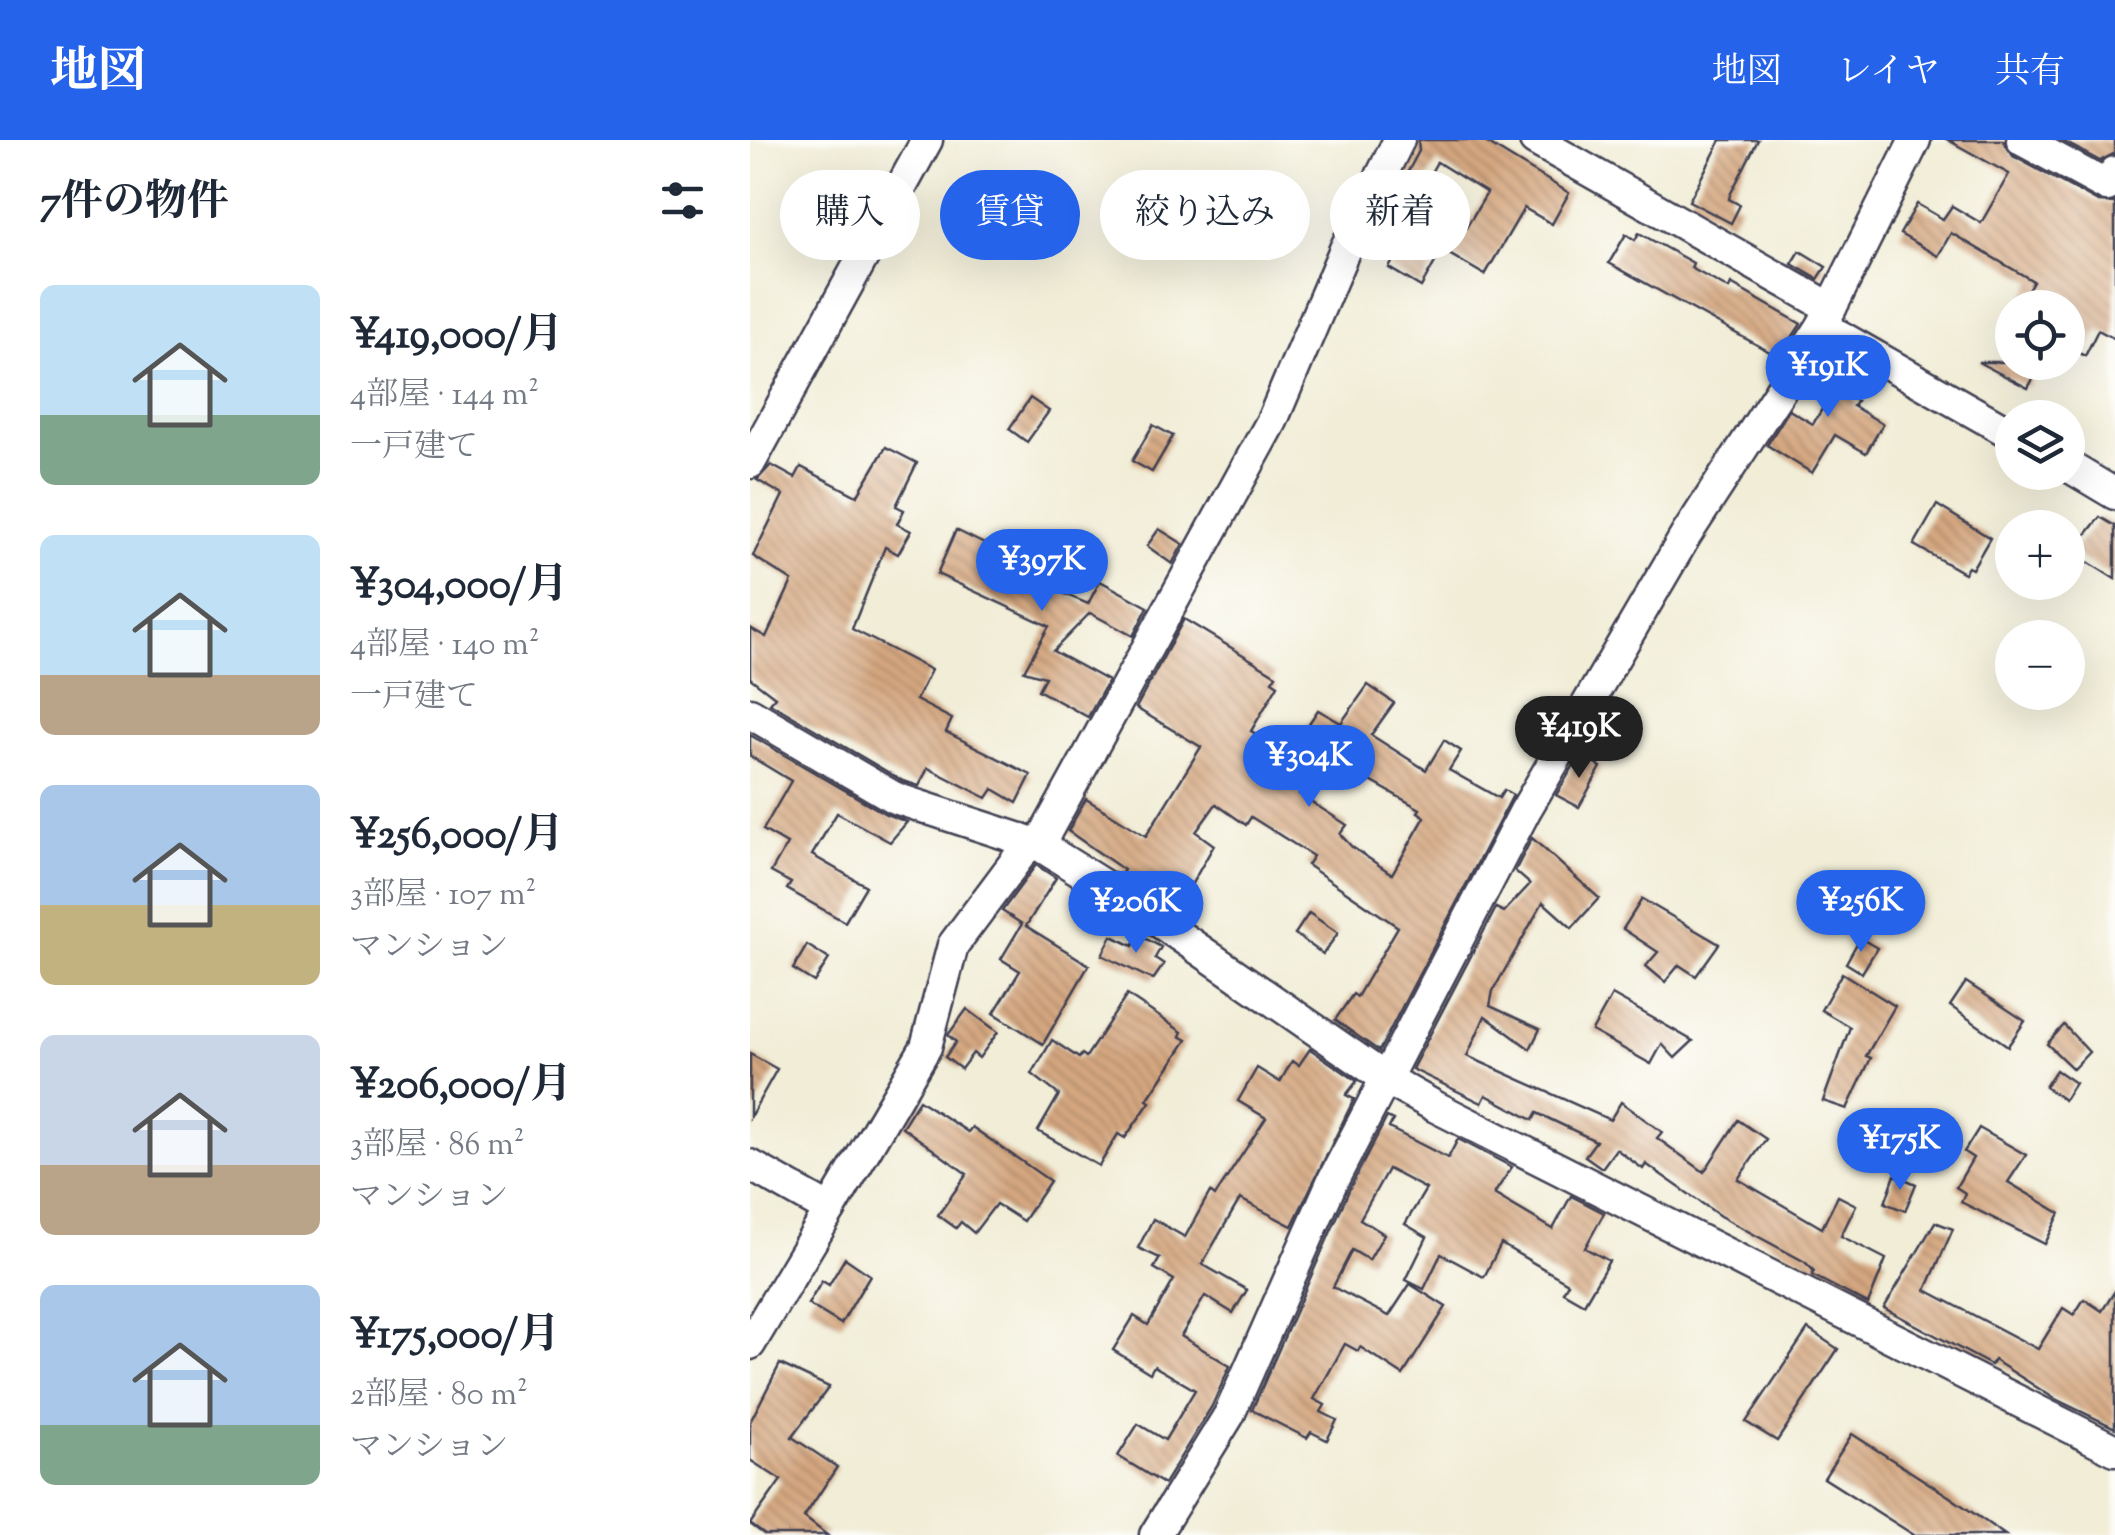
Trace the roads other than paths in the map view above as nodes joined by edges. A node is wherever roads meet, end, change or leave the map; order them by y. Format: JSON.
{"nodes":[{"id":1,"x":928,"y":140,"type":"edge"},
{"id":2,"x":1399,"y":140,"type":"edge"},
{"id":3,"x":1535,"y":140,"type":"edge"},
{"id":4,"x":1915,"y":140,"type":"edge"},
{"id":5,"x":2022,"y":140,"type":"edge"},
{"id":6,"x":2115,"y":172,"type":"edge"},
{"id":7,"x":1826,"y":317,"type":"junction"},
{"id":8,"x":1995,"y":423,"type":"edge"},
{"id":9,"x":750,"y":462,"type":"edge"},
{"id":10,"x":2085,"y":476,"type":"edge"},
{"id":11,"x":2115,"y":494,"type":"edge"},
{"id":12,"x":750,"y":713,"type":"edge"},
{"id":13,"x":1034,"y":844,"type":"junction"},
{"id":14,"x":1388,"y":1080,"type":"junction"},
{"id":15,"x":750,"y":1165,"type":"edge"},
{"id":16,"x":830,"y":1210,"type":"junction"},
{"id":17,"x":750,"y":1344,"type":"edge"},
{"id":18,"x":2115,"y":1450,"type":"edge"},
{"id":19,"x":1155,"y":1535,"type":"edge"}],
"edges":[{"from":1,"to":9,"type":"street"},
{"from":2,"to":13,"type":"street"},
{"from":3,"to":7,"type":"street"},
{"from":4,"to":7,"type":"street"},
{"from":5,"to":6,"type":"street"},
{"from":7,"to":8,"type":"street"},
{"from":7,"to":14,"type":"street"},
{"from":10,"to":11,"type":"street"},
{"from":12,"to":13,"type":"street"},
{"from":13,"to":14,"type":"street"},
{"from":13,"to":16,"type":"street"},
{"from":14,"to":18,"type":"street"},
{"from":14,"to":19,"type":"street"},
{"from":15,"to":16,"type":"street"},
{"from":16,"to":17,"type":"street"}]}
